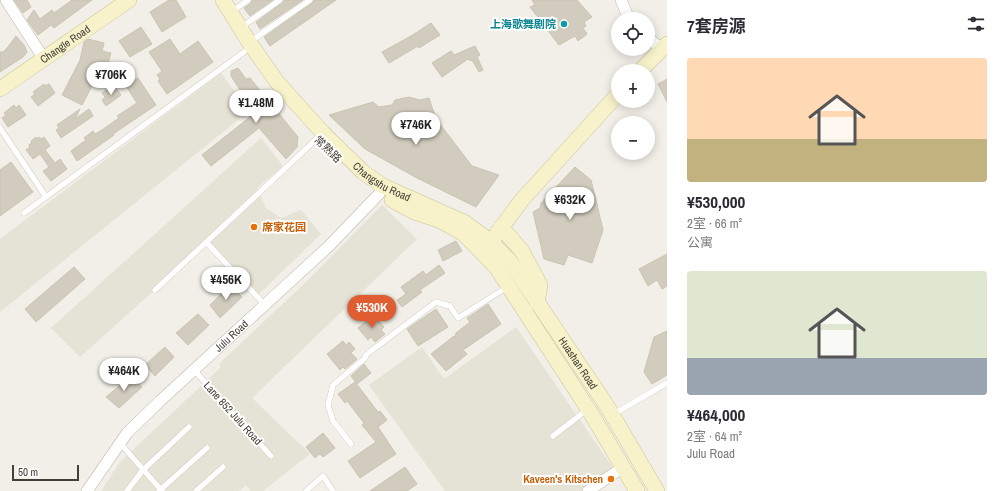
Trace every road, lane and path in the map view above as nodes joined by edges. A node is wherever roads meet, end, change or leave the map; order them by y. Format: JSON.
{"nodes":[{"id":1,"x":6,"y":0,"type":"edge"},
{"id":2,"x":130,"y":0,"type":"edge"},
{"id":3,"x":212,"y":0,"type":"edge"},
{"id":4,"x":248,"y":0,"type":"edge"},
{"id":5,"x":280,"y":0,"type":"edge"},
{"id":6,"x":310,"y":0,"type":"edge"},
{"id":7,"x":621,"y":0,"type":"edge"},
{"id":8,"x":227,"y":6,"type":"edge"},
{"id":9,"x":627,"y":12,"type":"edge"},
{"id":10,"x":240,"y":28,"type":"junction"},
{"id":11,"x":655,"y":42,"type":"edge"},
{"id":12,"x":246,"y":47,"type":"junction"},
{"id":13,"x":664,"y":47,"type":"edge"},
{"id":14,"x":44,"y":59,"type":"junction"},
{"id":15,"x":647,"y":64,"type":"edge"},
{"id":16,"x":0,"y":89,"type":"edge"},
{"id":17,"x":611,"y":102,"type":"edge"},
{"id":18,"x":0,"y":128,"type":"edge"},
{"id":19,"x":320,"y":136,"type":"junction"},
{"id":20,"x":356,"y":165,"type":"junction"},
{"id":21,"x":381,"y":190,"type":"junction"},
{"id":22,"x":46,"y":197,"type":"junction"},
{"id":23,"x":24,"y":213,"type":"dead end"},
{"id":24,"x":501,"y":227,"type":"junction"},
{"id":25,"x":206,"y":242,"type":"junction"},
{"id":26,"x":486,"y":248,"type":"junction"},
{"id":27,"x":509,"y":286,"type":"junction"},
{"id":28,"x":155,"y":290,"type":"dead end"},
{"id":29,"x":537,"y":303,"type":"junction"},
{"id":30,"x":265,"y":305,"type":"junction"},
{"id":31,"x":194,"y":370,"type":"junction"},
{"id":32,"x":667,"y":384,"type":"edge"},
{"id":33,"x":588,"y":408,"type":"junction"},
{"id":34,"x":612,"y":415,"type":"junction"},
{"id":35,"x":189,"y":426,"type":"dead end"},
{"id":36,"x":553,"y":436,"type":"dead end"},
{"id":37,"x":120,"y":443,"type":"junction"},
{"id":38,"x":351,"y":444,"type":"dead end"},
{"id":39,"x":207,"y":448,"type":"dead end"},
{"id":40,"x":271,"y":456,"type":"dead end"},
{"id":41,"x":223,"y":467,"type":"dead end"},
{"id":42,"x":622,"y":468,"type":"junction"},
{"id":43,"x":143,"y":470,"type":"junction"},
{"id":44,"x":160,"y":490,"type":"edge"},
{"id":45,"x":87,"y":491,"type":"edge"},
{"id":46,"x":127,"y":491,"type":"edge"},
{"id":47,"x":196,"y":491,"type":"edge"},
{"id":48,"x":306,"y":491,"type":"edge"},
{"id":49,"x":333,"y":491,"type":"edge"},
{"id":50,"x":588,"y":491,"type":"edge"},
{"id":51,"x":637,"y":491,"type":"edge"},
{"id":52,"x":657,"y":491,"type":"edge"}],
"edges":[{"from":1,"to":14,"type":"street"},
{"from":2,"to":14,"type":"main road","name":"Changle Road"},
{"from":3,"to":12,"type":"main road"},
{"from":4,"to":8,"type":"lane"},
{"from":5,"to":10,"type":"lane"},
{"from":6,"to":12,"type":"lane"},
{"from":7,"to":9,"type":"street"},
{"from":8,"to":10,"type":"main road","name":"Changshu Road"},
{"from":10,"to":12,"type":"main road","name":"Changshu Road"},
{"from":11,"to":13,"type":"street"},
{"from":12,"to":19,"type":"main road","name":"Changshu Road"},
{"from":12,"to":22,"type":"lane"},
{"from":13,"to":15,"type":"main road"},
{"from":14,"to":16,"type":"main road","name":"Changle Road"},
{"from":17,"to":24,"type":"main road"},
{"from":18,"to":22,"type":"lane"},
{"from":19,"to":20,"type":"main road","name":"Changshu Road"},
{"from":19,"to":21,"type":"main road","name":"常熟路"},
{"from":19,"to":25,"type":"lane"},
{"from":20,"to":21,"type":"main road","name":"Changshu Road"},
{"from":20,"to":26,"type":"main road","name":"常熟路"},
{"from":21,"to":26,"type":"main road","name":"Changshu Road"},
{"from":21,"to":30,"type":"street","name":"Julu Road"},
{"from":22,"to":23,"type":"lane"},
{"from":24,"to":26,"type":"main road"},
{"from":24,"to":29,"type":"main road"},
{"from":25,"to":28,"type":"lane"},
{"from":25,"to":30,"type":"lane"},
{"from":26,"to":27,"type":"main road","name":"Huashan Road"},
{"from":26,"to":29,"type":"main road","name":"Huashan Road"},
{"from":27,"to":33,"type":"main road","name":"Huashan Road"},
{"from":27,"to":38,"type":"lane"},
{"from":29,"to":34,"type":"main road","name":"Huashan Road"},
{"from":30,"to":31,"type":"street","name":"Julu Road"},
{"from":31,"to":37,"type":"street","name":"Julu Road"},
{"from":31,"to":40,"type":"lane","name":"Lane 852 Julu Road"},
{"from":32,"to":34,"type":"lane"},
{"from":33,"to":36,"type":"lane"},
{"from":33,"to":42,"type":"main road","name":"Huashan Road"},
{"from":34,"to":52,"type":"main road","name":"Huashan Road"},
{"from":35,"to":43,"type":"lane"},
{"from":37,"to":43,"type":"lane"},
{"from":37,"to":45,"type":"street","name":"Julu Road"},
{"from":39,"to":44,"type":"lane"},
{"from":41,"to":47,"type":"lane"},
{"from":42,"to":50,"type":"street"},
{"from":42,"to":51,"type":"main road","name":"Huashan Road"},
{"from":43,"to":44,"type":"lane"},
{"from":43,"to":46,"type":"lane"},
{"from":48,"to":49,"type":"lane"}]}
